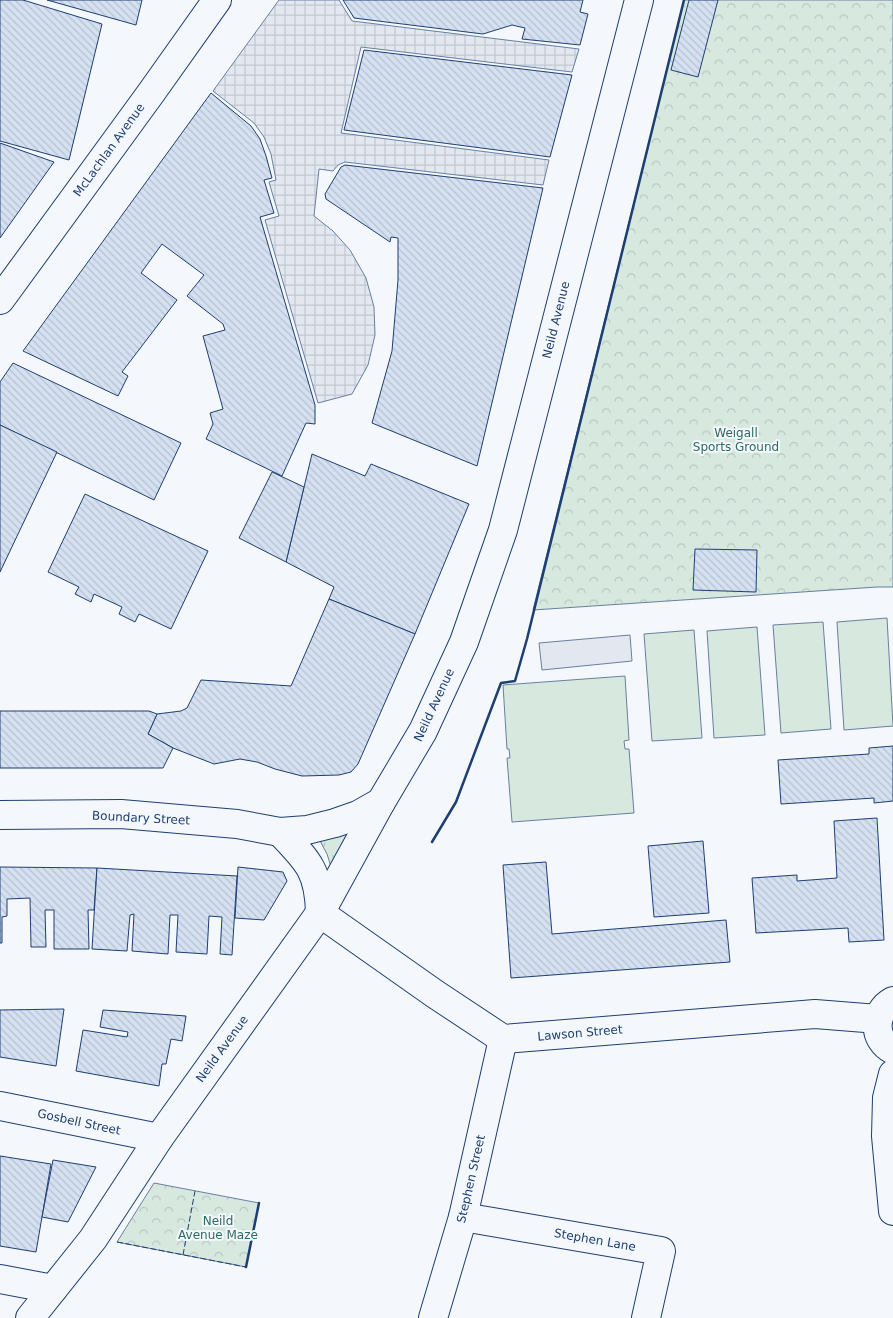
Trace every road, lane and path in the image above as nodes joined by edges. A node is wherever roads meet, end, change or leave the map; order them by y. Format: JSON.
{"nodes":[{"id":1,"x":217,"y":0,"type":"edge"},
{"id":2,"x":639,"y":0,"type":"edge"},
{"id":3,"x":0,"y":300,"type":"edge"},
{"id":4,"x":381,"y":802,"type":"junction"},
{"id":5,"x":0,"y":815,"type":"edge"},
{"id":6,"x":280,"y":832,"type":"junction"},
{"id":7,"x":320,"y":913,"type":"junction"},
{"id":8,"x":886,"y":1010,"type":"edge"},
{"id":9,"x":503,"y":1039,"type":"junction"},
{"id":10,"x":893,"y":1050,"type":"edge"},
{"id":11,"x":893,"y":1074,"type":"edge"},
{"id":12,"x":0,"y":1106,"type":"edge"},
{"id":13,"x":159,"y":1138,"type":"junction"},
{"id":14,"x":893,"y":1212,"type":"edge"},
{"id":15,"x":463,"y":1217,"type":"junction"},
{"id":16,"x":0,"y":1279,"type":"edge"},
{"id":17,"x":52,"y":1289,"type":"junction"},
{"id":18,"x":30,"y":1318,"type":"edge"},
{"id":19,"x":432,"y":1318,"type":"edge"},
{"id":20,"x":646,"y":1318,"type":"edge"}],
"edges":[{"from":1,"to":3,"type":"street","name":"McLachlan Avenue"},
{"from":2,"to":4,"type":"street","name":"Neild Avenue"},
{"from":4,"to":6,"type":"street","name":"Boundary Street"},
{"from":4,"to":7,"type":"street","name":"Neild Avenue"},
{"from":5,"to":6,"type":"street","name":"Boundary Street"},
{"from":6,"to":7,"type":"street"},
{"from":7,"to":9,"type":"street"},
{"from":7,"to":13,"type":"street","name":"Neild Avenue"},
{"from":8,"to":9,"type":"street","name":"Lawson Street"},
{"from":8,"to":10,"type":"street"},
{"from":9,"to":15,"type":"street","name":"Stephen Street"},
{"from":11,"to":14,"type":"street"},
{"from":12,"to":13,"type":"street","name":"Gosbell Street"},
{"from":13,"to":17,"type":"street","name":"Neild Avenue"},
{"from":15,"to":19,"type":"street","name":"Stephen Street"},
{"from":15,"to":20,"type":"street","name":"Stephen Lane"},
{"from":16,"to":17,"type":"street"},
{"from":17,"to":18,"type":"street","name":"Neild Avenue"}]}
